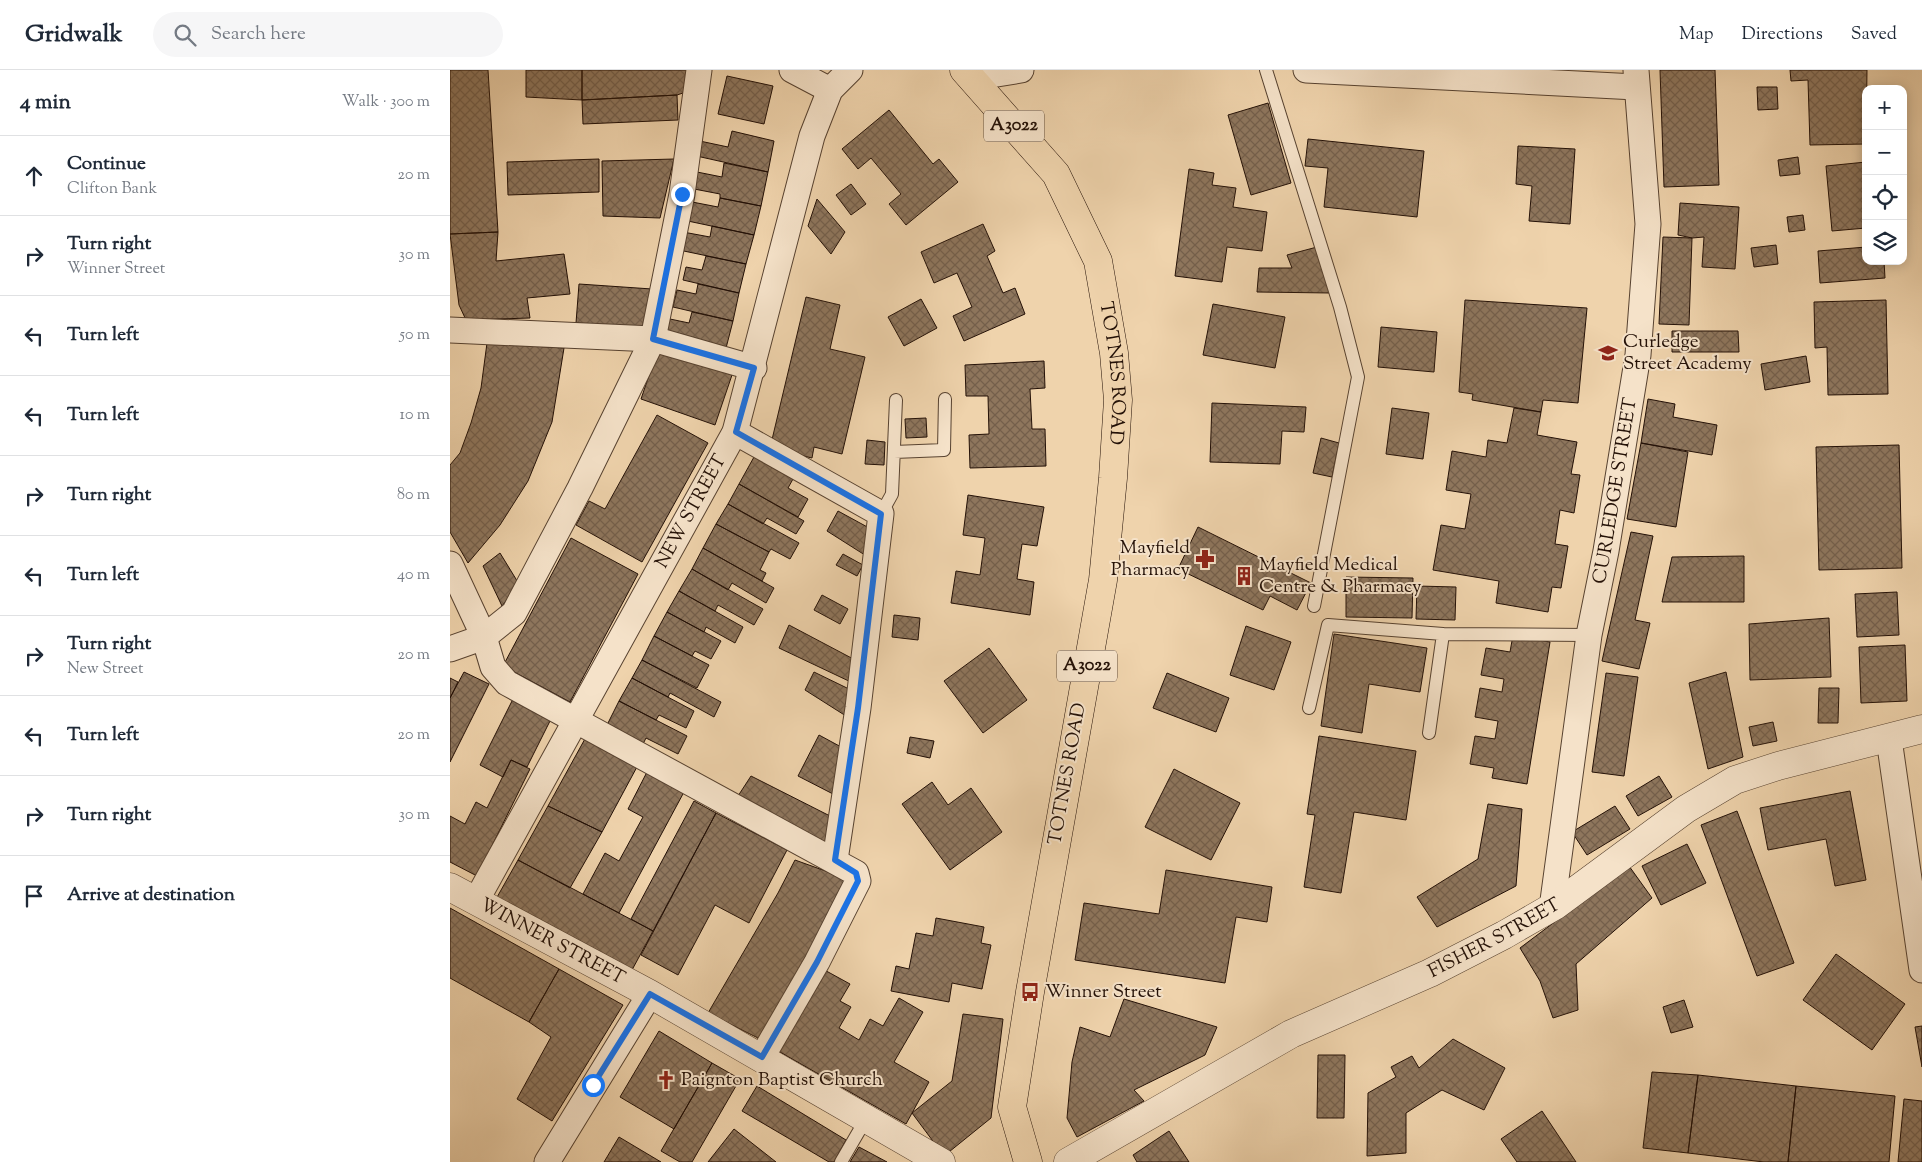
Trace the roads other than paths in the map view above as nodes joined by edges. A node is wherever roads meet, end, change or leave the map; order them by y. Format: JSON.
{"nodes":[{"id":1,"x":699,"y":70,"type":"edge"},
{"id":2,"x":792,"y":70,"type":"edge"},
{"id":3,"x":850,"y":70,"type":"edge"},
{"id":4,"x":1021,"y":70,"type":"edge"},
{"id":5,"x":1266,"y":70,"type":"edge"},
{"id":6,"x":1306,"y":70,"type":"edge"},
{"id":7,"x":968,"y":74,"type":"edge"},
{"id":8,"x":1636,"y":78,"type":"edge"},
{"id":9,"x":830,"y":90,"type":"junction"},
{"id":10,"x":450,"y":330,"type":"edge"},
{"id":11,"x":653,"y":339,"type":"junction"},
{"id":12,"x":754,"y":368,"type":"junction"},
{"id":13,"x":945,"y":399,"type":"dead end"},
{"id":14,"x":896,"y":400,"type":"dead end"},
{"id":15,"x":736,"y":432,"type":"junction"},
{"id":16,"x":894,"y":452,"type":"junction"},
{"id":17,"x":881,"y":514,"type":"junction"},
{"id":18,"x":450,"y":564,"type":"edge"},
{"id":19,"x":1314,"y":606,"type":"dead end"},
{"id":20,"x":1443,"y":634,"type":"junction"},
{"id":21,"x":1589,"y":635,"type":"junction"},
{"id":22,"x":484,"y":637,"type":"junction"},
{"id":23,"x":450,"y":650,"type":"edge"},
{"id":24,"x":1309,"y":708,"type":"dead end"},
{"id":25,"x":576,"y":722,"type":"junction"},
{"id":26,"x":1922,"y":729,"type":"edge"},
{"id":27,"x":1429,"y":733,"type":"dead end"},
{"id":28,"x":1889,"y":739,"type":"junction"},
{"id":29,"x":835,"y":860,"type":"junction"},
{"id":30,"x":450,"y":886,"type":"edge"},
{"id":31,"x":476,"y":901,"type":"junction"},
{"id":32,"x":1552,"y":908,"type":"junction"},
{"id":33,"x":1922,"y":970,"type":"edge"},
{"id":34,"x":650,"y":994,"type":"junction"},
{"id":35,"x":762,"y":1057,"type":"junction"},
{"id":36,"x":866,"y":1119,"type":"junction"},
{"id":37,"x":547,"y":1162,"type":"edge"},
{"id":38,"x":841,"y":1162,"type":"edge"},
{"id":39,"x":941,"y":1162,"type":"edge"},
{"id":40,"x":1028,"y":1162,"type":"edge"},
{"id":41,"x":1068,"y":1162,"type":"edge"}],
"edges":[{"from":1,"to":11,"type":"street"},
{"from":2,"to":9,"type":"street"},
{"from":3,"to":9,"type":"street","name":"NEW STREET"},
{"from":4,"to":7,"type":"street"},
{"from":5,"to":19,"type":"lane"},
{"from":6,"to":8,"type":"street"},
{"from":7,"to":40,"type":"main road","name":"TOTNES ROAD","number":"A3022"},
{"from":8,"to":21,"type":"street","name":"CURLEDGE STREET"},
{"from":9,"to":12,"type":"street","name":"NEW STREET"},
{"from":10,"to":11,"type":"street"},
{"from":11,"to":12,"type":"street"},
{"from":11,"to":22,"type":"street"},
{"from":12,"to":15,"type":"street","name":"NEW STREET"},
{"from":13,"to":16,"type":"lane"},
{"from":14,"to":16,"type":"lane"},
{"from":15,"to":17,"type":"street"},
{"from":15,"to":25,"type":"street","name":"NEW STREET"},
{"from":16,"to":17,"type":"lane"},
{"from":17,"to":29,"type":"street"},
{"from":18,"to":22,"type":"street"},
{"from":20,"to":21,"type":"lane"},
{"from":20,"to":24,"type":"lane"},
{"from":20,"to":27,"type":"lane"},
{"from":21,"to":32,"type":"street","name":"CURLEDGE STREET"},
{"from":22,"to":23,"type":"street"},
{"from":22,"to":25,"type":"street"},
{"from":25,"to":29,"type":"street"},
{"from":25,"to":31,"type":"street","name":"NEW STREET"},
{"from":26,"to":28,"type":"street","name":"FISHER STREET"},
{"from":28,"to":32,"type":"street","name":"FISHER STREET"},
{"from":28,"to":33,"type":"street"},
{"from":29,"to":35,"type":"street"},
{"from":30,"to":31,"type":"street","name":"WINNER STREET"},
{"from":31,"to":34,"type":"street","name":"WINNER STREET"},
{"from":32,"to":41,"type":"street","name":"FISHER STREET"},
{"from":34,"to":35,"type":"street","name":"WINNER STREET"},
{"from":34,"to":37,"type":"street"},
{"from":35,"to":36,"type":"street","name":"WINNER STREET"},
{"from":36,"to":38,"type":"lane"},
{"from":36,"to":39,"type":"street","name":"WINNER STREET"}]}
